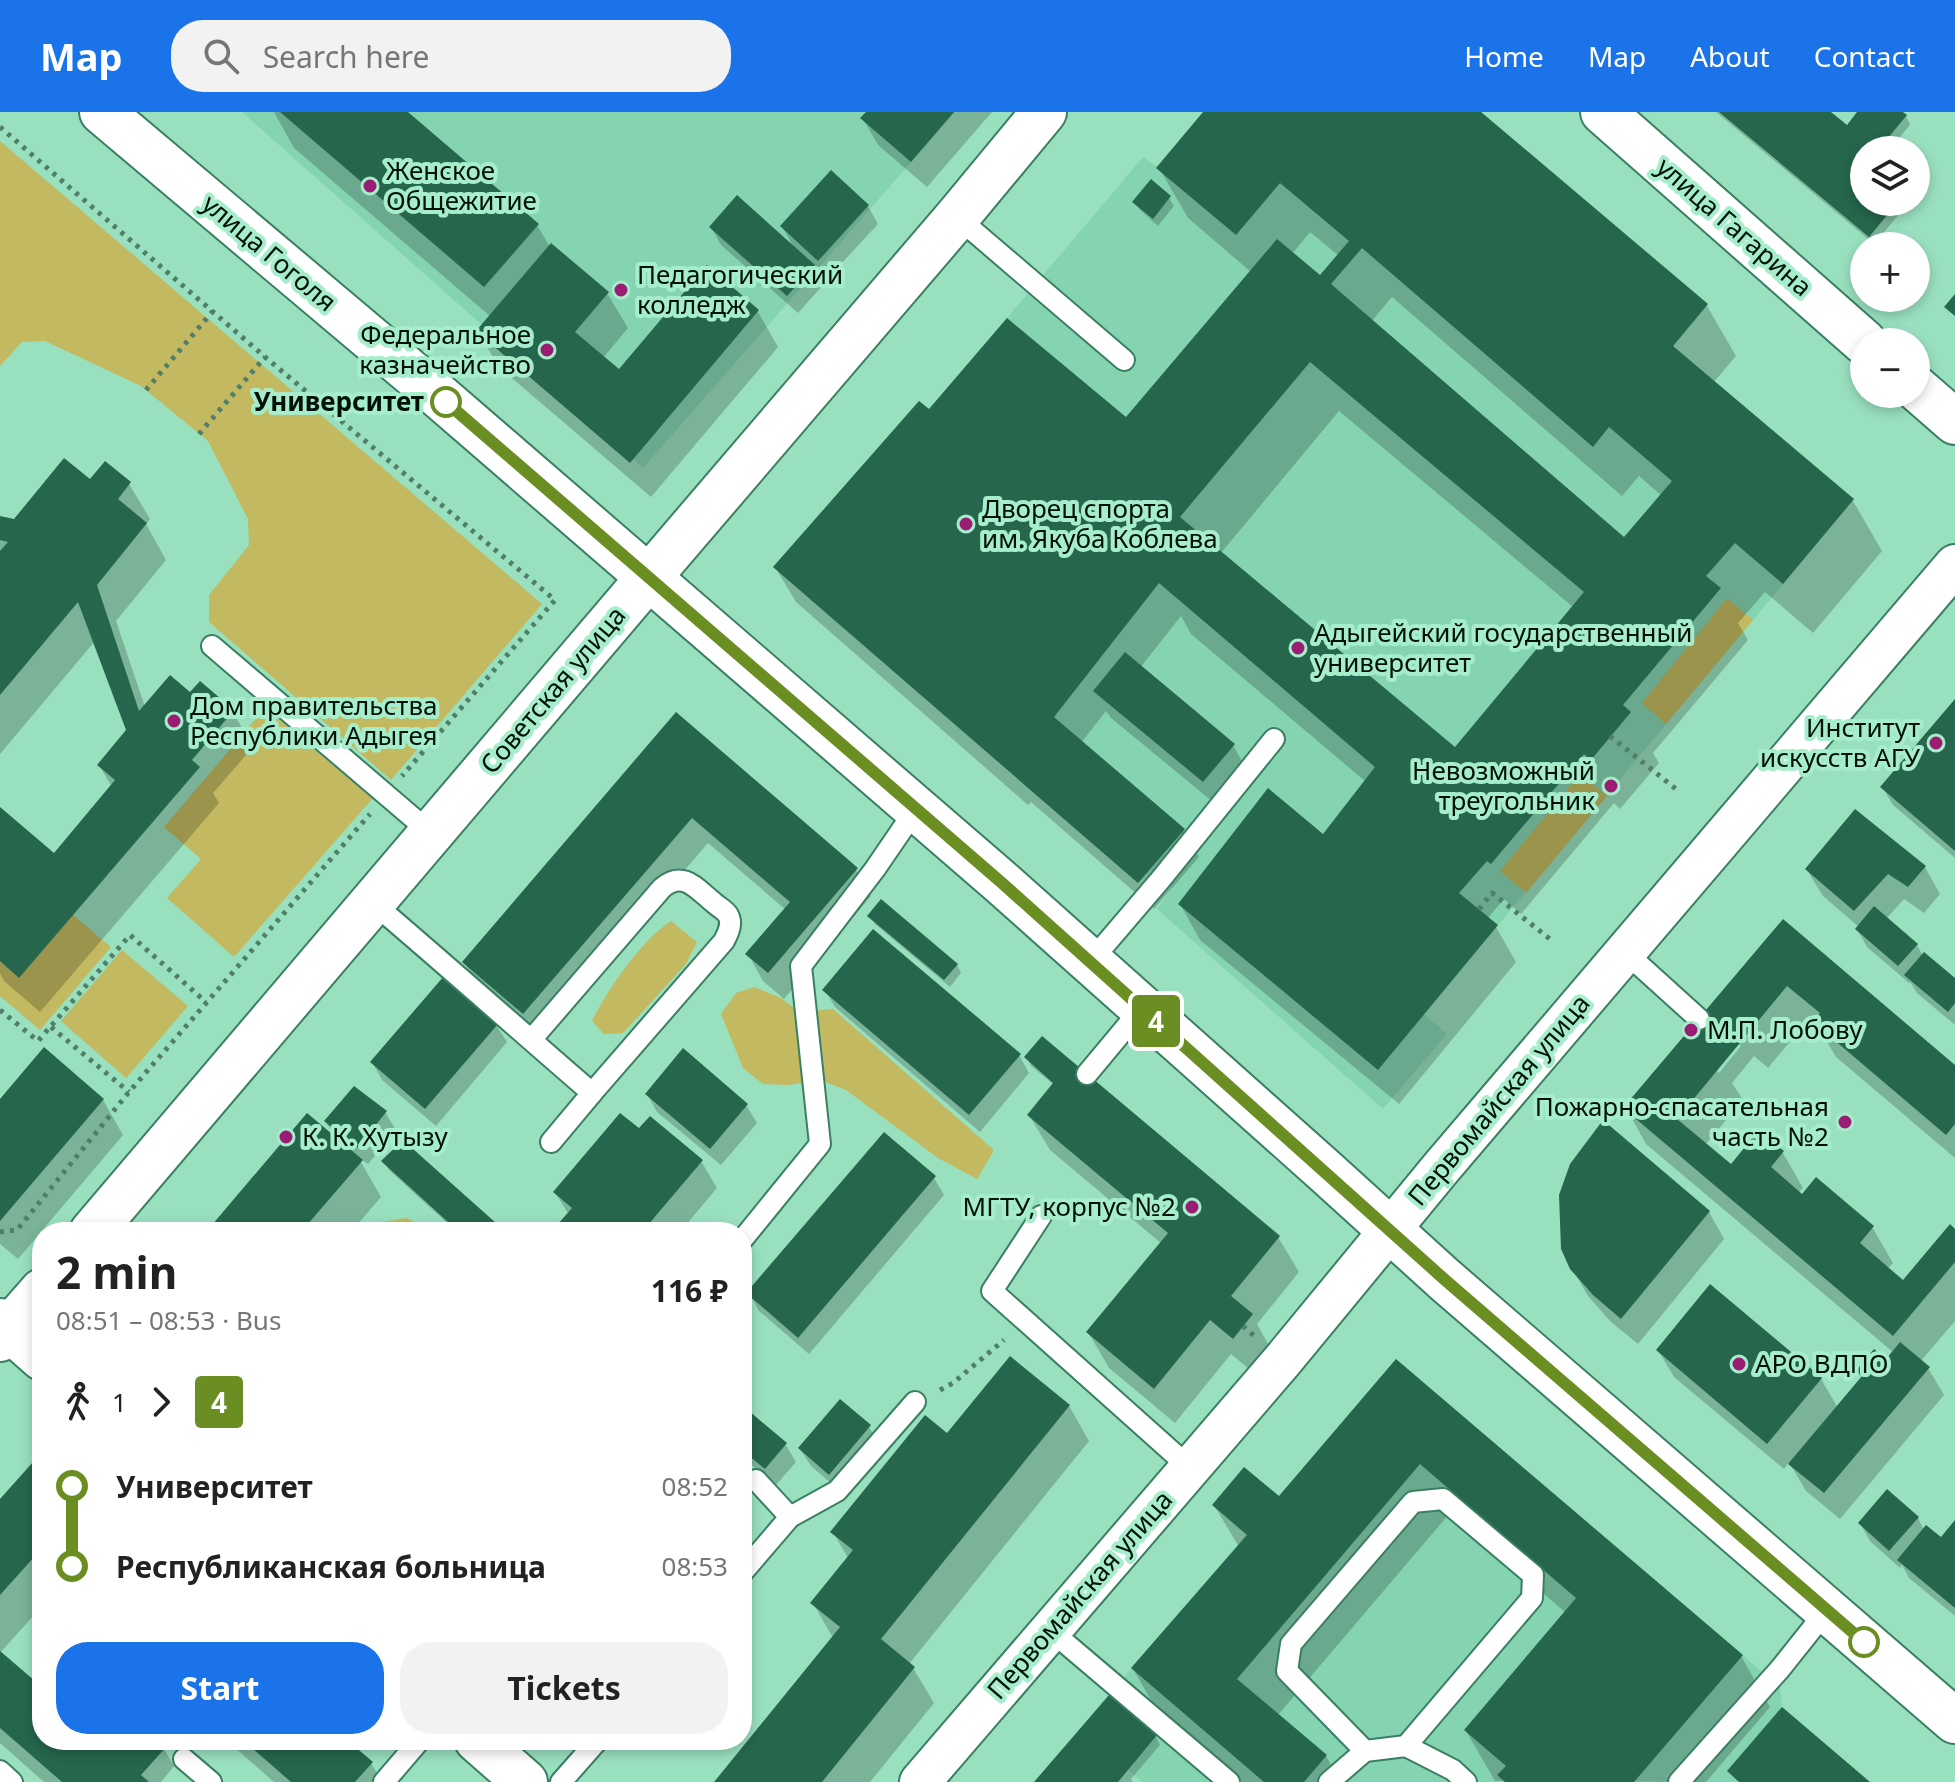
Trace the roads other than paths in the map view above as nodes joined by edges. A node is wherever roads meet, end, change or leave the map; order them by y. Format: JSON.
{"nodes":[{"id":1,"x":102,"y":112,"type":"edge"},
{"id":2,"x":1044,"y":112,"type":"edge"},
{"id":3,"x":1603,"y":112,"type":"edge"},
{"id":4,"x":957,"y":217,"type":"junction"},
{"id":5,"x":1850,"y":330,"type":"edge"},
{"id":6,"x":1124,"y":360,"type":"dead end"},
{"id":7,"x":1930,"y":400,"type":"edge"},
{"id":8,"x":1955,"y":422,"type":"edge"},
{"id":9,"x":1955,"y":565,"type":"edge"},
{"id":10,"x":649,"y":577,"type":"junction"},
{"id":11,"x":212,"y":646,"type":"dead end"},
{"id":12,"x":1274,"y":739,"type":"dead end"},
{"id":13,"x":916,"y":809,"type":"junction"},
{"id":14,"x":432,"y":834,"type":"junction"},
{"id":15,"x":372,"y":902,"type":"junction"},
{"id":16,"x":1625,"y":952,"type":"junction"},
{"id":17,"x":1091,"y":961,"type":"junction"},
{"id":18,"x":1142,"y":1008,"type":"junction"},
{"id":19,"x":1699,"y":1019,"type":"dead end"},
{"id":20,"x":531,"y":1040,"type":"junction"},
{"id":21,"x":1087,"y":1074,"type":"dead end"},
{"id":22,"x":592,"y":1093,"type":"junction"},
{"id":23,"x":551,"y":1142,"type":"dead end"},
{"id":24,"x":1041,"y":1216,"type":"dead end"},
{"id":25,"x":100,"y":1222,"type":"edge"},
{"id":26,"x":752,"y":1228,"type":"edge"},
{"id":27,"x":1390,"y":1231,"type":"junction"},
{"id":28,"x":32,"y":1301,"type":"edge"},
{"id":29,"x":3,"y":1330,"type":"edge"},
{"id":30,"x":32,"y":1351,"type":"edge"},
{"id":31,"x":915,"y":1402,"type":"road end"},
{"id":32,"x":1189,"y":1467,"type":"junction"},
{"id":33,"x":756,"y":1480,"type":"dead end"},
{"id":34,"x":790,"y":1517,"type":"junction"},
{"id":35,"x":752,"y":1561,"type":"edge"},
{"id":36,"x":1827,"y":1610,"type":"junction"},
{"id":37,"x":1050,"y":1630,"type":"junction"},
{"id":38,"x":1955,"y":1721,"type":"edge"},
{"id":39,"x":1406,"y":1746,"type":"junction"},
{"id":40,"x":411,"y":1750,"type":"edge"},
{"id":41,"x":488,"y":1750,"type":"edge"},
{"id":42,"x":589,"y":1750,"type":"edge"},
{"id":43,"x":1365,"y":1751,"type":"junction"},
{"id":44,"x":184,"y":1759,"type":"dead end"},
{"id":45,"x":0,"y":1771,"type":"edge"},
{"id":46,"x":12,"y":1782,"type":"edge"},
{"id":47,"x":211,"y":1782,"type":"edge"},
{"id":48,"x":384,"y":1782,"type":"edge"},
{"id":49,"x":525,"y":1782,"type":"edge"},
{"id":50,"x":561,"y":1782,"type":"edge"},
{"id":51,"x":920,"y":1782,"type":"edge"},
{"id":52,"x":1229,"y":1782,"type":"edge"},
{"id":53,"x":1329,"y":1782,"type":"edge"},
{"id":54,"x":1466,"y":1782,"type":"edge"},
{"id":55,"x":1679,"y":1782,"type":"edge"}],
"edges":[{"from":1,"to":10,"type":"main road","name":"улица Гоголя"},
{"from":2,"to":4,"type":"main road","name":"Советская улица"},
{"from":3,"to":5,"type":"main road","name":"улица Гагарина"},
{"from":4,"to":6,"type":"lane"},
{"from":4,"to":10,"type":"main road","name":"Советская улица"},
{"from":7,"to":8,"type":"main road"},
{"from":9,"to":16,"type":"street","name":"Первомайская улица"},
{"from":10,"to":13,"type":"main road","name":"улица Гоголя"},
{"from":10,"to":14,"type":"main road","name":"Советская улица"},
{"from":11,"to":14,"type":"lane"},
{"from":12,"to":17,"type":"lane"},
{"from":13,"to":17,"type":"main road","name":"улица Гоголя"},
{"from":13,"to":26,"type":"lane"},
{"from":14,"to":15,"type":"main road","name":"Советская улица"},
{"from":15,"to":20,"type":"lane"},
{"from":15,"to":25,"type":"main road","name":"Советская улица"},
{"from":16,"to":19,"type":"lane"},
{"from":16,"to":27,"type":"street","name":"Первомайская улица"},
{"from":17,"to":18,"type":"main road","name":"улица Гоголя"},
{"from":18,"to":21,"type":"lane"},
{"from":18,"to":27,"type":"main road","name":"улица Гоголя"},
{"from":20,"to":22,"type":"lane"},
{"from":20,"to":22,"type":"lane"},
{"from":22,"to":23,"type":"lane"},
{"from":24,"to":32,"type":"lane"},
{"from":27,"to":32,"type":"street","name":"Первомайская улица"},
{"from":27,"to":36,"type":"main road","name":"улица Гоголя"},
{"from":28,"to":29,"type":"main road"},
{"from":29,"to":30,"type":"main road"},
{"from":31,"to":34,"type":"lane"},
{"from":32,"to":37,"type":"street","name":"Первомайская улица"},
{"from":33,"to":34,"type":"lane"},
{"from":34,"to":35,"type":"lane"},
{"from":36,"to":38,"type":"main road","name":"улица Гоголя"},
{"from":36,"to":55,"type":"lane"},
{"from":37,"to":51,"type":"street","name":"Первомайская улица"},
{"from":37,"to":52,"type":"lane"},
{"from":39,"to":43,"type":"lane"},
{"from":39,"to":43,"type":"lane"},
{"from":39,"to":54,"type":"lane"},
{"from":40,"to":48,"type":"lane"},
{"from":41,"to":49,"type":"main road"},
{"from":42,"to":50,"type":"lane"},
{"from":43,"to":53,"type":"lane"},
{"from":44,"to":47,"type":"lane"},
{"from":45,"to":46,"type":"lane"}]}
